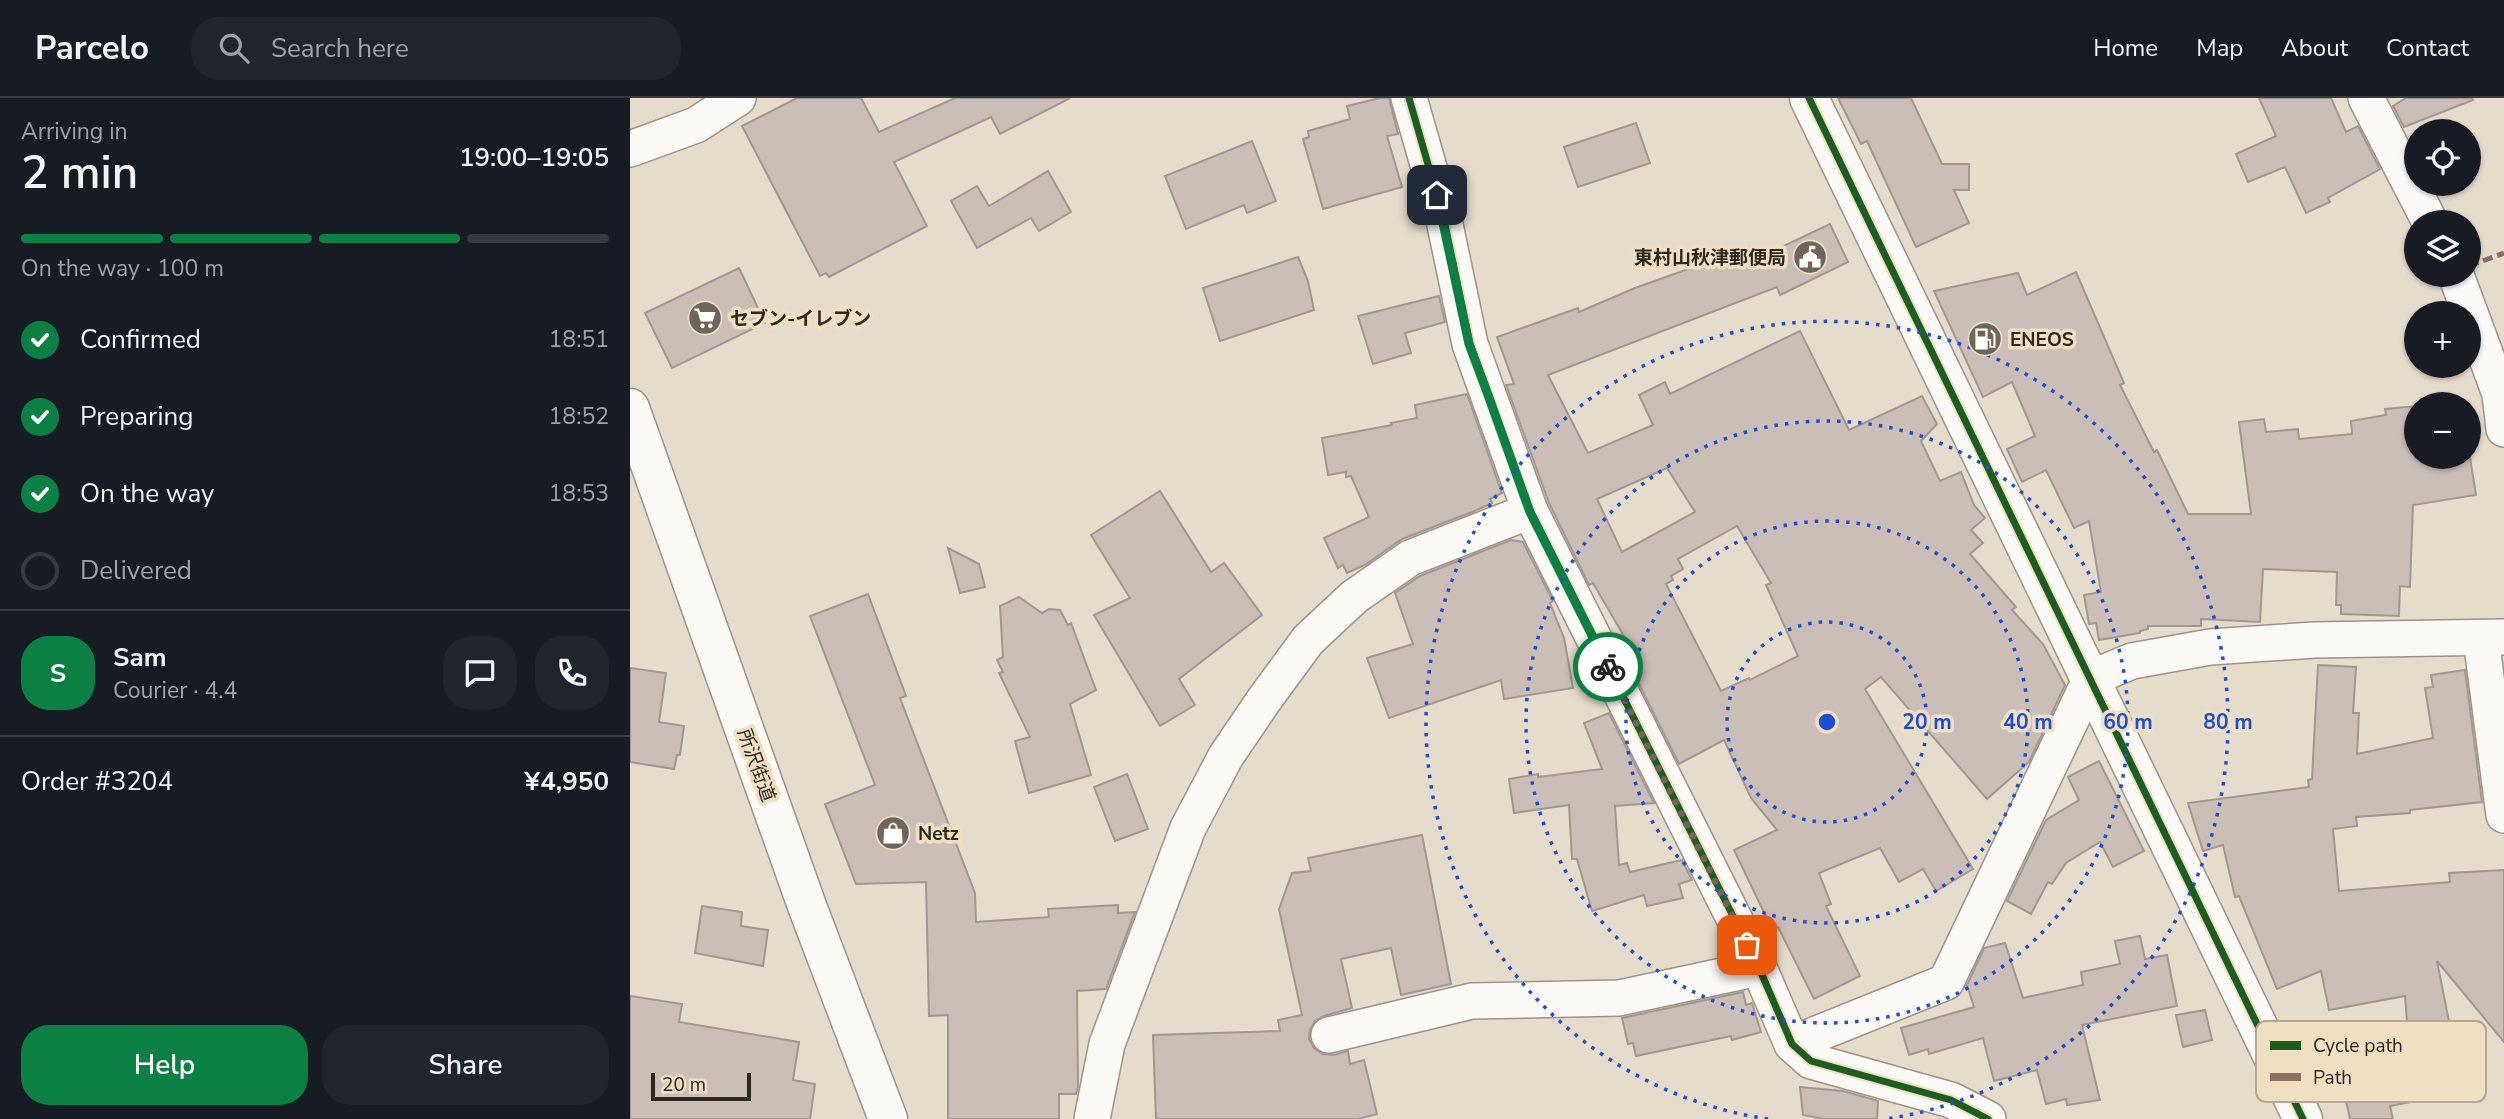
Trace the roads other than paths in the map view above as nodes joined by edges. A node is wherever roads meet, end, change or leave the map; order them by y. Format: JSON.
{"nodes":[{"id":1,"x":737,"y":98,"type":"edge"},
{"id":2,"x":1409,"y":98,"type":"edge"},
{"id":3,"x":1809,"y":98,"type":"edge"},
{"id":4,"x":2365,"y":98,"type":"edge"},
{"id":5,"x":630,"y":149,"type":"edge"},
{"id":6,"x":2424,"y":210,"type":"edge"},
{"id":7,"x":2460,"y":287,"type":"edge"},
{"id":8,"x":630,"y":408,"type":"edge"},
{"id":9,"x":2504,"y":429,"type":"edge"},
{"id":10,"x":1530,"y":512,"type":"junction"},
{"id":11,"x":2492,"y":638,"type":"edge"},
{"id":12,"x":2091,"y":678,"type":"junction"},
{"id":13,"x":2504,"y":815,"type":"edge"},
{"id":14,"x":1759,"y":968,"type":"junction"},
{"id":15,"x":2256,"y":1023,"type":"edge"},
{"id":16,"x":1329,"y":1035,"type":"dead end"},
{"id":17,"x":1793,"y":1044,"type":"junction"},
{"id":18,"x":2294,"y":1102,"type":"edge"},
{"id":19,"x":888,"y":1119,"type":"edge"},
{"id":20,"x":1092,"y":1119,"type":"edge"},
{"id":21,"x":1988,"y":1119,"type":"edge"},
{"id":22,"x":2302,"y":1119,"type":"edge"}],
"edges":[{"from":1,"to":5,"type":"street"},
{"from":2,"to":10,"type":"street"},
{"from":3,"to":12,"type":"street"},
{"from":4,"to":6,"type":"street"},
{"from":7,"to":9,"type":"street"},
{"from":8,"to":19,"type":"street","name":"所沢街道"},
{"from":10,"to":14,"type":"street"},
{"from":10,"to":20,"type":"street"},
{"from":11,"to":12,"type":"street"},
{"from":11,"to":13,"type":"street"},
{"from":12,"to":15,"type":"street"},
{"from":12,"to":17,"type":"street"},
{"from":14,"to":16,"type":"street"},
{"from":14,"to":17,"type":"street"},
{"from":17,"to":21,"type":"street"},
{"from":18,"to":22,"type":"street"}]}
